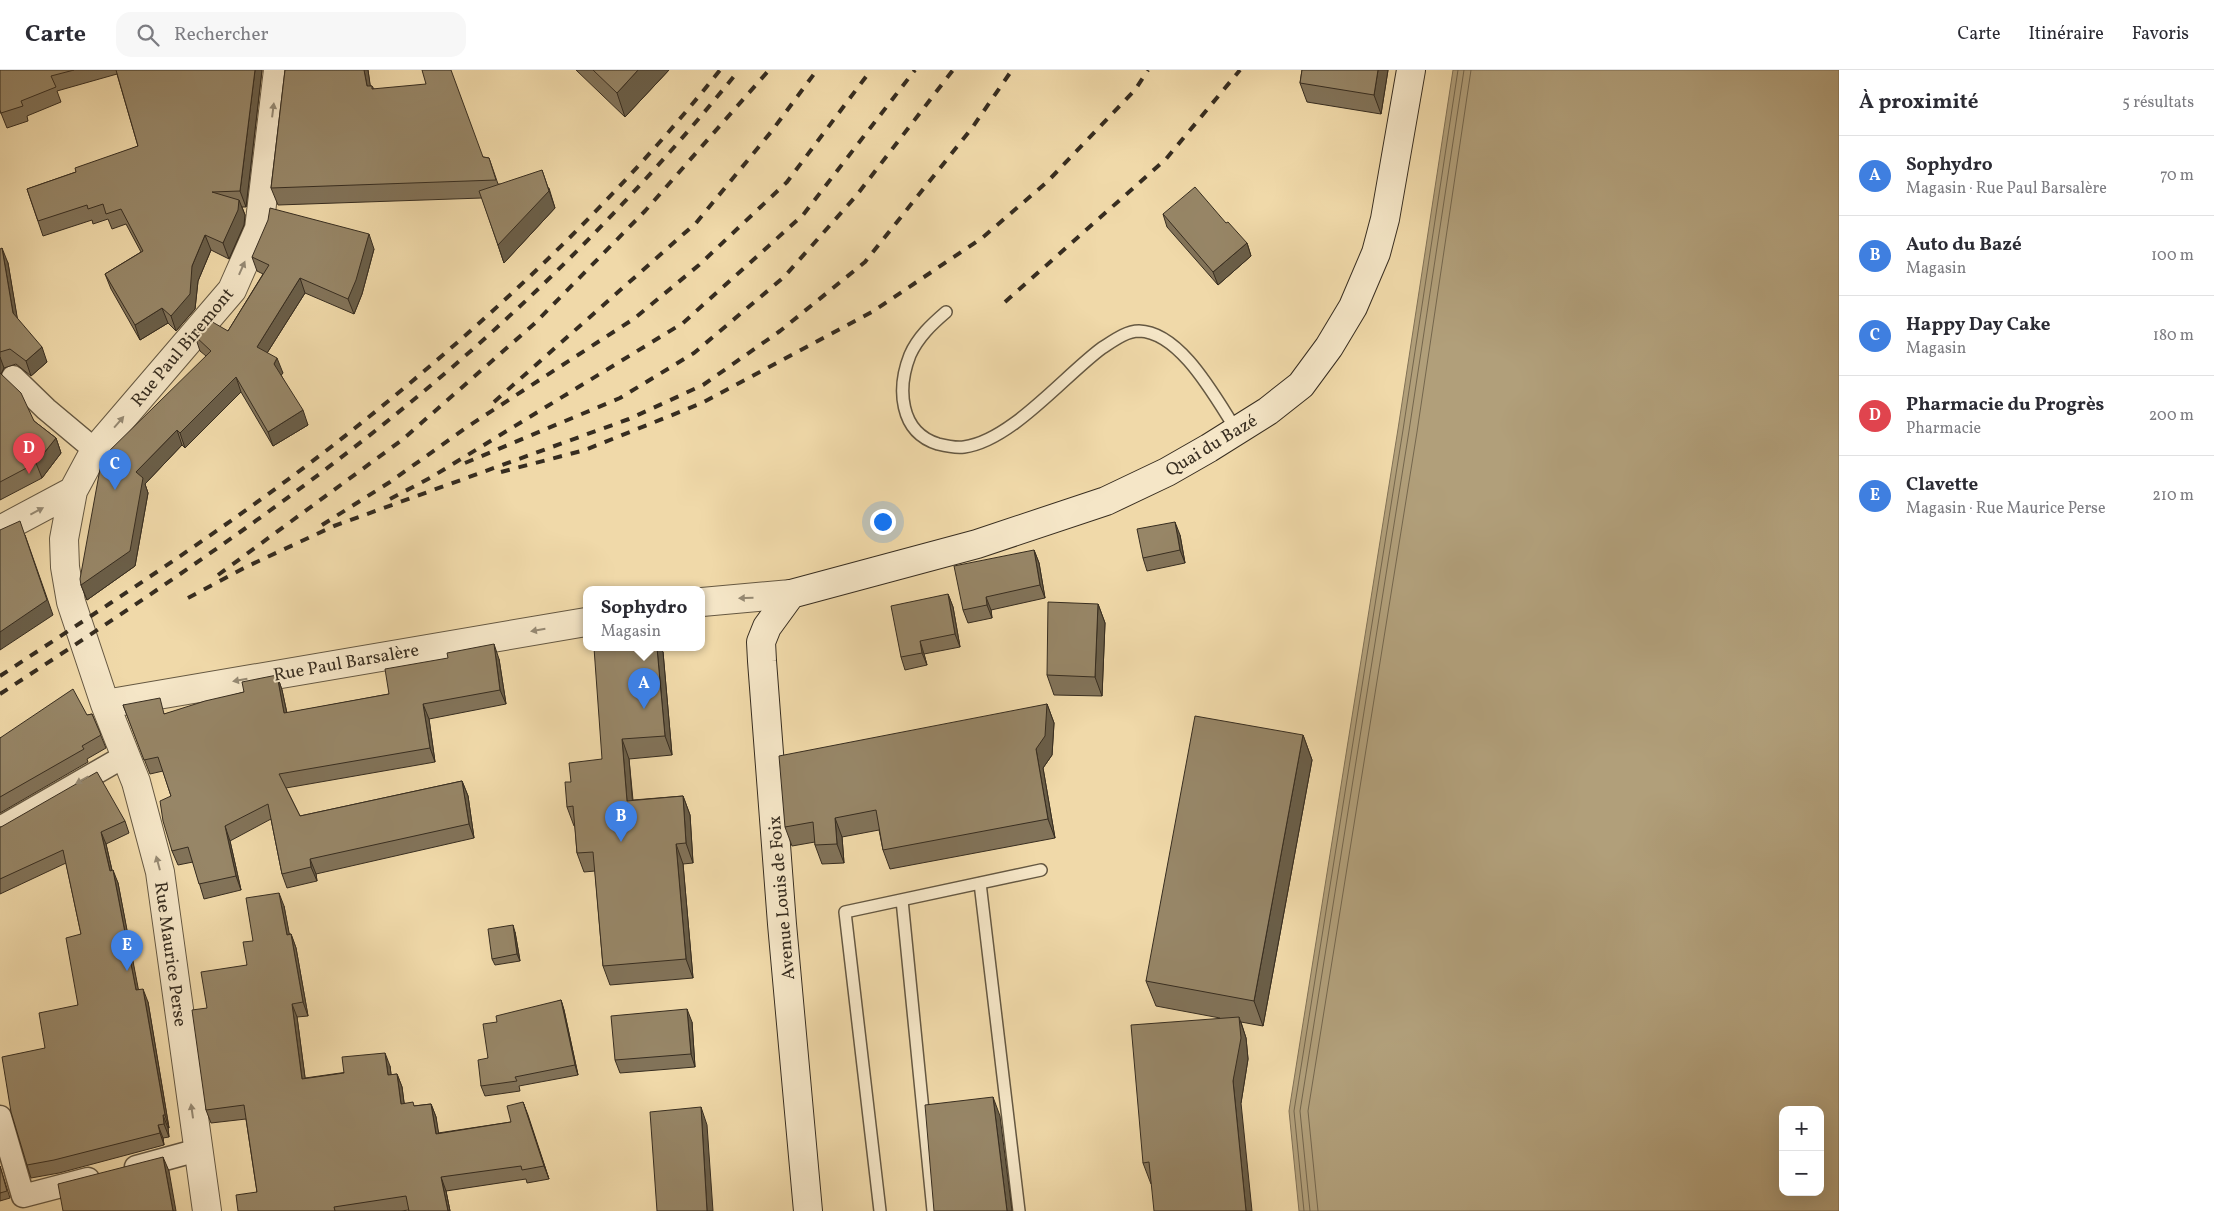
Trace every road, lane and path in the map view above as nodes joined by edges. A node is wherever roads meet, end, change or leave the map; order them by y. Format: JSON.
{"nodes":[{"id":1,"x":278,"y":70,"type":"edge"},
{"id":2,"x":1411,"y":70,"type":"edge"},
{"id":3,"x":946,"y":312,"type":"dead end"},
{"id":4,"x":13,"y":377,"type":"dead end"},
{"id":5,"x":1237,"y":431,"type":"junction"},
{"id":6,"x":95,"y":450,"type":"junction"},
{"id":7,"x":73,"y":491,"type":"junction"},
{"id":8,"x":0,"y":530,"type":"edge"},
{"id":9,"x":791,"y":594,"type":"junction"},
{"id":10,"x":705,"y":602,"type":"edge"},
{"id":11,"x":583,"y":623,"type":"edge"},
{"id":12,"x":105,"y":704,"type":"junction"},
{"id":13,"x":125,"y":756,"type":"junction"},
{"id":14,"x":0,"y":828,"type":"edge"},
{"id":15,"x":1041,"y":870,"type":"dead end"},
{"id":16,"x":980,"y":883,"type":"junction"},
{"id":17,"x":902,"y":900,"type":"junction"},
{"id":18,"x":0,"y":1117,"type":"edge"},
{"id":19,"x":198,"y":1150,"type":"junction"},
{"id":20,"x":207,"y":1211,"type":"edge"},
{"id":21,"x":808,"y":1211,"type":"edge"},
{"id":22,"x":880,"y":1211,"type":"edge"},
{"id":23,"x":933,"y":1211,"type":"edge"},
{"id":24,"x":1019,"y":1211,"type":"edge"}],
"edges":[{"from":6,"to":1,"type":"street","name":"Rue Paul Biremont","one_way":true},
{"from":2,"to":5,"type":"street","name":"Quai du Bazé"},
{"from":3,"to":5,"type":"lane"},
{"from":4,"to":6,"type":"street"},
{"from":5,"to":9,"type":"street","name":"Quai du Bazé"},
{"from":6,"to":7,"type":"street","name":"Rue Paul Biremont"},
{"from":8,"to":7,"type":"street","one_way":true},
{"from":7,"to":12,"type":"street","name":"Rue Paul Biremont"},
{"from":9,"to":10,"type":"street","one_way":true},
{"from":9,"to":21,"type":"street","name":"Avenue Louis de Foix"},
{"from":11,"to":12,"type":"street","name":"Rue Paul Barsalère","one_way":true},
{"from":12,"to":13,"type":"street","name":"Rue Maurice Perse"},
{"from":13,"to":14,"type":"street","one_way":true},
{"from":19,"to":13,"type":"street","name":"Rue Maurice Perse","one_way":true},
{"from":15,"to":16,"type":"lane"},
{"from":16,"to":17,"type":"lane"},
{"from":16,"to":24,"type":"lane"},
{"from":17,"to":22,"type":"lane"},
{"from":17,"to":23,"type":"lane"},
{"from":18,"to":19,"type":"street"},
{"from":19,"to":20,"type":"street","name":"Rue Maurice Perse"}]}
